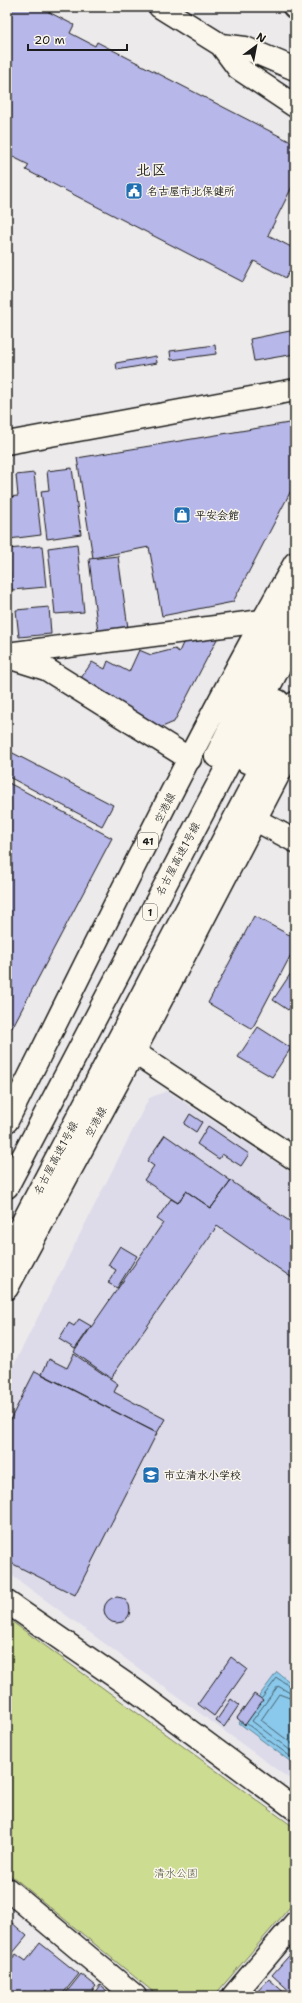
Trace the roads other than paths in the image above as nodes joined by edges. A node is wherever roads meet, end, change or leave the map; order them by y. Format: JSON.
{"nodes":[{"id":1,"x":160,"y":7,"type":"edge"},
{"id":2,"x":220,"y":45,"type":"junction"},
{"id":3,"x":295,"y":69,"type":"edge"},
{"id":4,"x":295,"y":106,"type":"edge"},
{"id":5,"x":295,"y":390,"type":"edge"},
{"id":6,"x":7,"y":443,"type":"edge"},
{"id":7,"x":295,"y":563,"type":"edge"},
{"id":8,"x":295,"y":596,"type":"edge"},
{"id":9,"x":262,"y":621,"type":"junction"},
{"id":10,"x":295,"y":637,"type":"edge"},
{"id":11,"x":7,"y":655,"type":"edge"},
{"id":12,"x":295,"y":668,"type":"edge"},
{"id":13,"x":295,"y":703,"type":"edge"},
{"id":14,"x":295,"y":743,"type":"edge"},
{"id":15,"x":190,"y":759,"type":"junction"},
{"id":16,"x":256,"y":820,"type":"junction"},
{"id":17,"x":295,"y":841,"type":"edge"},
{"id":18,"x":132,"y":947,"type":"junction"},
{"id":19,"x":127,"y":1044,"type":"junction"},
{"id":20,"x":7,"y":1121,"type":"edge"},
{"id":21,"x":295,"y":1158,"type":"edge"},
{"id":22,"x":7,"y":1187,"type":"edge"},
{"id":23,"x":7,"y":1252,"type":"edge"},
{"id":24,"x":7,"y":1288,"type":"edge"},
{"id":25,"x":7,"y":1602,"type":"edge"},
{"id":26,"x":295,"y":1809,"type":"edge"},
{"id":27,"x":7,"y":1889,"type":"edge"},
{"id":28,"x":295,"y":1923,"type":"edge"},
{"id":29,"x":135,"y":1996,"type":"edge"},
{"id":30,"x":233,"y":1996,"type":"edge"}],
"edges":[{"from":1,"to":2,"type":"main road"},
{"from":2,"to":3,"type":"main road"},
{"from":2,"to":4,"type":"main road"},
{"from":5,"to":6,"type":"main road"},
{"from":7,"to":9,"type":"main road","name":"空港線","number":"41"},
{"from":8,"to":18,"type":"main road"},
{"from":9,"to":11,"type":"main road"},
{"from":9,"to":15,"type":"main road","name":"空港線","number":"41"},
{"from":10,"to":18,"type":"main road","name":"名古屋高速1号線","number":"1"},
{"from":11,"to":15,"type":"main road"},
{"from":12,"to":19,"type":"main road"},
{"from":13,"to":19,"type":"main road","name":"名古屋高速1号線"},
{"from":14,"to":16,"type":"main road","name":"空港線"},
{"from":15,"to":20,"type":"main road","name":"空港線","number":"41"},
{"from":16,"to":17,"type":"main road"},
{"from":16,"to":19,"type":"main road","name":"空港線"},
{"from":18,"to":22,"type":"main road","name":"名古屋高速1号線","number":"1"},
{"from":19,"to":21,"type":"main road"},
{"from":19,"to":23,"type":"main road","name":"名古屋高速1号線"},
{"from":19,"to":24,"type":"main road","name":"空港線"},
{"from":25,"to":26,"type":"main road"},
{"from":27,"to":29,"type":"main road"},
{"from":28,"to":30,"type":"main road"}]}
